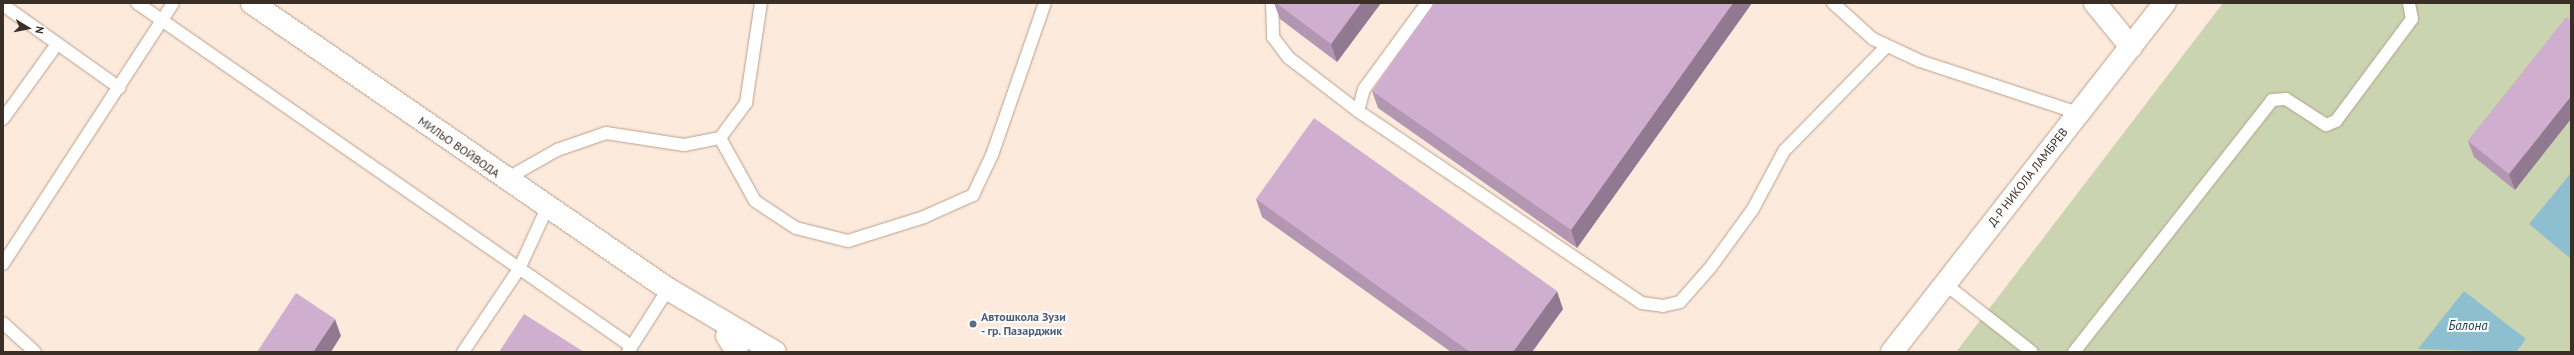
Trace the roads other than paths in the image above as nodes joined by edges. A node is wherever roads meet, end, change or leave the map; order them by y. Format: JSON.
{"nodes":[{"id":1,"x":137,"y":3,"type":"edge"},
{"id":2,"x":173,"y":3,"type":"edge"},
{"id":3,"x":252,"y":3,"type":"edge"},
{"id":4,"x":761,"y":3,"type":"edge"},
{"id":5,"x":1045,"y":3,"type":"edge"},
{"id":6,"x":1272,"y":3,"type":"edge"},
{"id":7,"x":1427,"y":3,"type":"edge"},
{"id":8,"x":1833,"y":3,"type":"edge"},
{"id":9,"x":2095,"y":3,"type":"edge"},
{"id":10,"x":2165,"y":3,"type":"edge"},
{"id":11,"x":2408,"y":3,"type":"edge"},
{"id":12,"x":3,"y":5,"type":"edge"},
{"id":13,"x":162,"y":20,"type":"junction"},
{"id":14,"x":57,"y":44,"type":"junction"},
{"id":15,"x":1887,"y":46,"type":"junction"},
{"id":16,"x":2131,"y":47,"type":"junction"},
{"id":17,"x":120,"y":88,"type":"junction"},
{"id":18,"x":1358,"y":110,"type":"junction"},
{"id":19,"x":2078,"y":113,"type":"junction"},
{"id":20,"x":3,"y":119,"type":"edge"},
{"id":21,"x":720,"y":138,"type":"junction"},
{"id":22,"x":506,"y":180,"type":"junction"},
{"id":23,"x":547,"y":208,"type":"junction"},
{"id":24,"x":3,"y":264,"type":"edge"},
{"id":25,"x":519,"y":269,"type":"junction"},
{"id":26,"x":1945,"y":284,"type":"junction"},
{"id":27,"x":668,"y":289,"type":"junction"},
{"id":28,"x":3,"y":323,"type":"edge"},
{"id":29,"x":732,"y":344,"type":"edge"},
{"id":30,"x":630,"y":349,"type":"edge"},
{"id":31,"x":35,"y":352,"type":"edge"},
{"id":32,"x":463,"y":352,"type":"edge"},
{"id":33,"x":750,"y":352,"type":"edge"},
{"id":34,"x":775,"y":352,"type":"edge"},
{"id":35,"x":1892,"y":352,"type":"edge"},
{"id":36,"x":2032,"y":352,"type":"edge"},
{"id":37,"x":2074,"y":352,"type":"edge"}],
"edges":[{"from":1,"to":13,"type":"lane"},
{"from":2,"to":13,"type":"lane"},
{"from":3,"to":22,"type":"street","name":"МИЛЬО ВОЙВОДА"},
{"from":4,"to":21,"type":"lane"},
{"from":5,"to":21,"type":"lane"},
{"from":6,"to":18,"type":"lane"},
{"from":7,"to":18,"type":"lane"},
{"from":8,"to":15,"type":"lane"},
{"from":9,"to":16,"type":"street"},
{"from":10,"to":16,"type":"street","name":"Д-Р НИКОЛА ЛАМБРЕВ"},
{"from":11,"to":37,"type":"lane"},
{"from":12,"to":14,"type":"lane"},
{"from":13,"to":17,"type":"lane"},
{"from":13,"to":25,"type":"lane"},
{"from":14,"to":17,"type":"lane"},
{"from":14,"to":20,"type":"lane"},
{"from":15,"to":18,"type":"lane"},
{"from":15,"to":19,"type":"lane"},
{"from":16,"to":19,"type":"street","name":"Д-Р НИКОЛА ЛАМБРЕВ"},
{"from":17,"to":24,"type":"lane"},
{"from":19,"to":26,"type":"street","name":"Д-Р НИКОЛА ЛАМБРЕВ"},
{"from":21,"to":22,"type":"lane"},
{"from":22,"to":23,"type":"street","name":"МИЛЬО ВОЙВОДА"},
{"from":23,"to":25,"type":"lane"},
{"from":23,"to":27,"type":"street","name":"МИЛЬО ВОЙВОДА"},
{"from":25,"to":30,"type":"lane"},
{"from":25,"to":32,"type":"lane"},
{"from":26,"to":35,"type":"street","name":"Д-Р НИКОЛА ЛАМБРЕВ"},
{"from":26,"to":36,"type":"lane"},
{"from":27,"to":29,"type":"street","name":"МИЛЬО ВОЙВОДА"},
{"from":27,"to":30,"type":"lane"},
{"from":27,"to":34,"type":"street","name":"МИЛЬО ВОЙВОДА"},
{"from":28,"to":31,"type":"lane"},
{"from":29,"to":33,"type":"street","name":"МИЛЬО ВОЙВОДА"}]}
